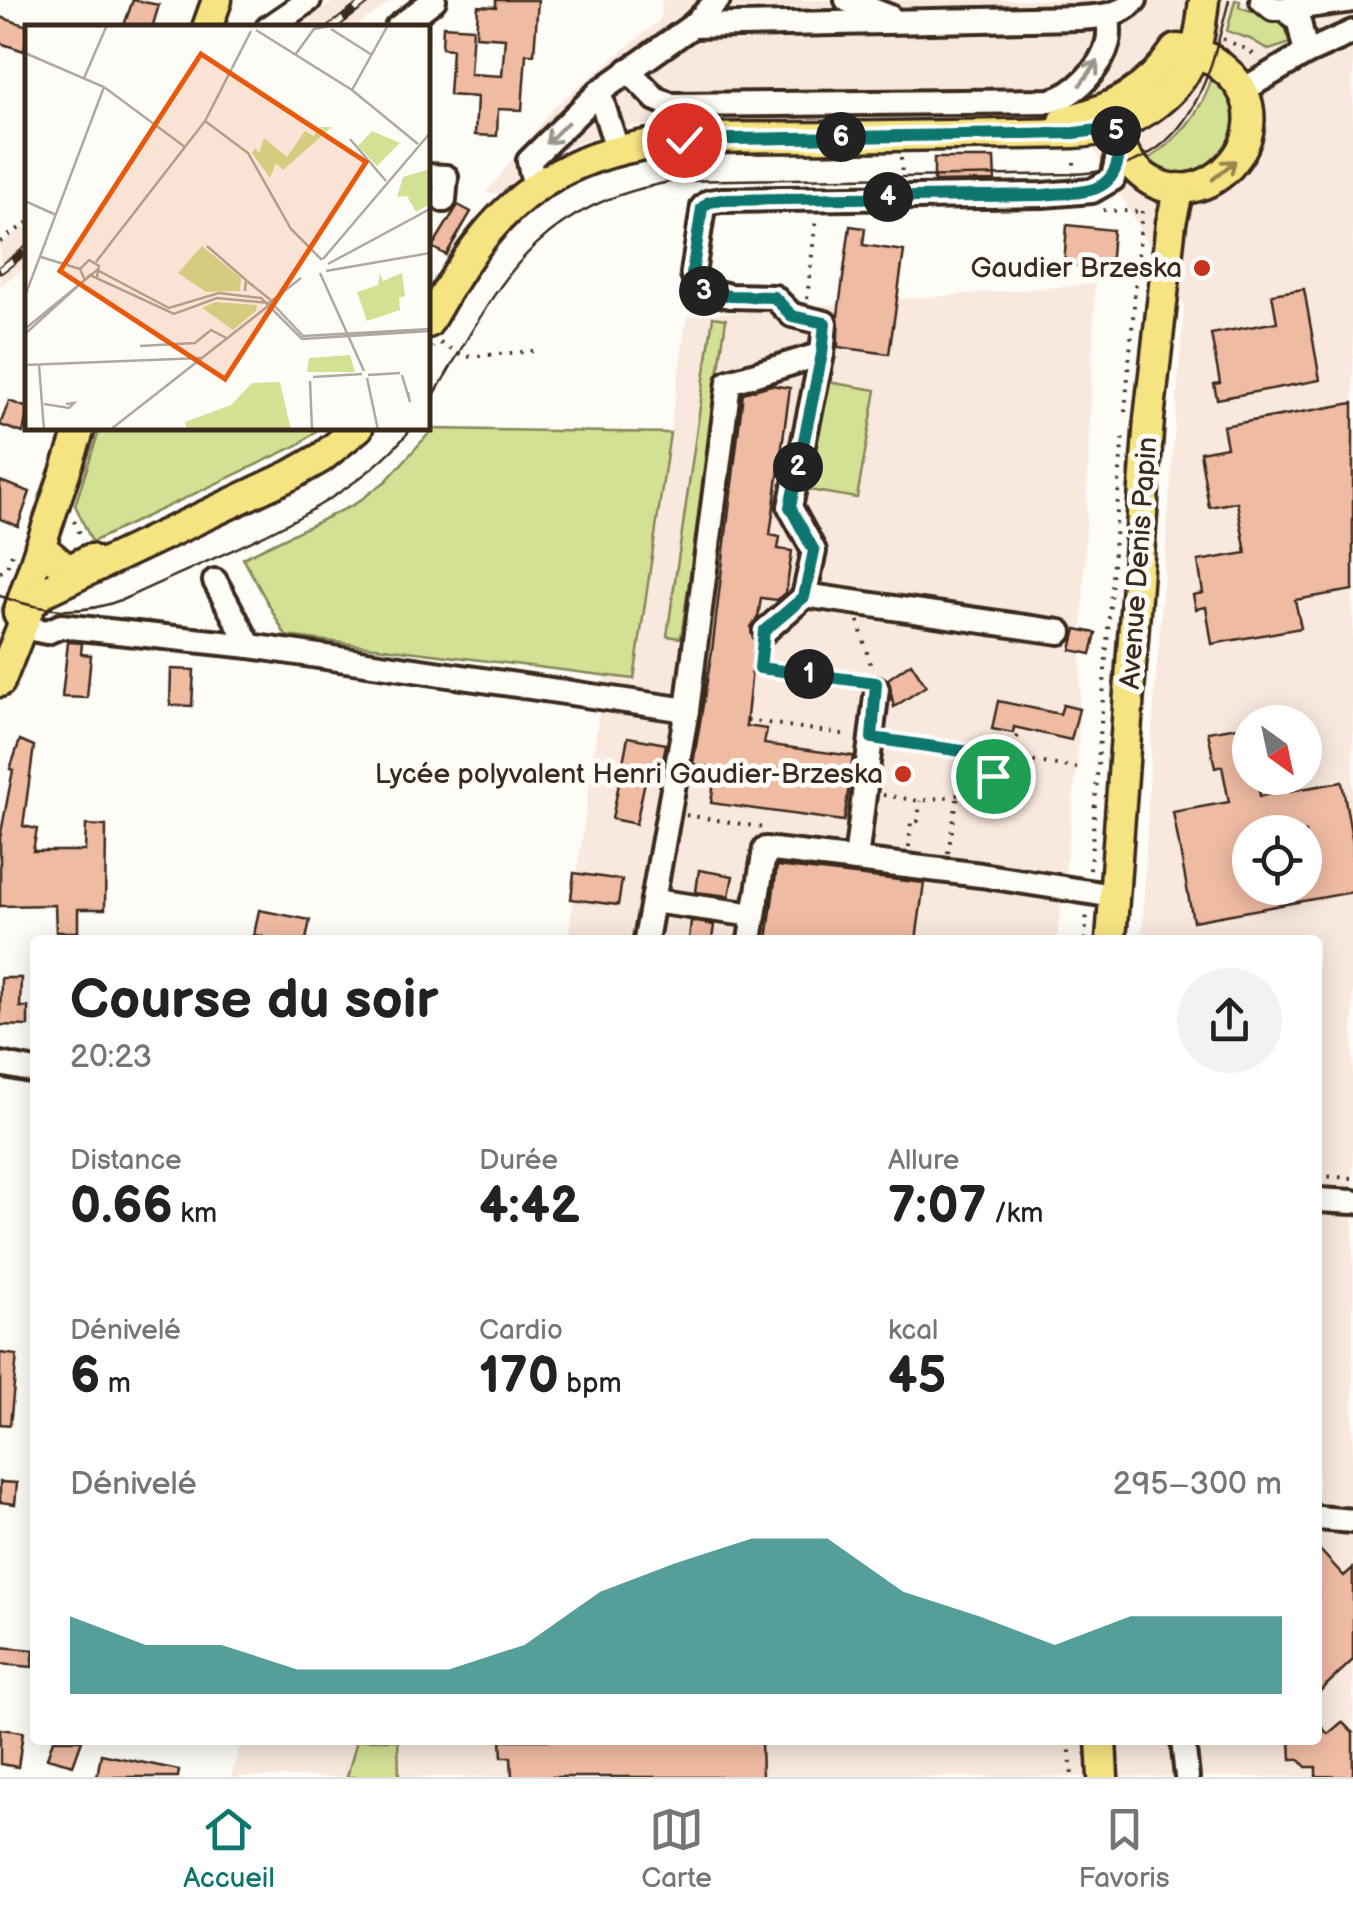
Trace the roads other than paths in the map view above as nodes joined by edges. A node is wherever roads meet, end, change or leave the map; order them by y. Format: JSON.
{"nodes":[{"id":1,"x":217,"y":0,"type":"edge"},
{"id":2,"x":226,"y":0,"type":"edge"},
{"id":3,"x":309,"y":0,"type":"edge"},
{"id":4,"x":434,"y":0,"type":"edge"},
{"id":5,"x":718,"y":0,"type":"edge"},
{"id":6,"x":847,"y":0,"type":"edge"},
{"id":7,"x":1135,"y":0,"type":"edge"},
{"id":8,"x":1195,"y":0,"type":"edge"},
{"id":9,"x":1204,"y":0,"type":"edge"},
{"id":10,"x":1262,"y":0,"type":"edge"},
{"id":11,"x":1353,"y":0,"type":"edge"},
{"id":12,"x":983,"y":10,"type":"edge"},
{"id":13,"x":1297,"y":12,"type":"junction"},
{"id":14,"x":1108,"y":16,"type":"junction"},
{"id":15,"x":902,"y":22,"type":"junction"},
{"id":16,"x":209,"y":25,"type":"edge"},
{"id":17,"x":218,"y":25,"type":"edge"},
{"id":18,"x":272,"y":25,"type":"edge"},
{"id":19,"x":401,"y":25,"type":"edge"},
{"id":20,"x":692,"y":26,"type":"junction"},
{"id":21,"x":1353,"y":32,"type":"edge"},
{"id":22,"x":1186,"y":50,"type":"junction"},
{"id":23,"x":1306,"y":54,"type":"junction"},
{"id":24,"x":628,"y":70,"type":"junction"},
{"id":25,"x":1243,"y":90,"type":"junction"},
{"id":26,"x":599,"y":92,"type":"junction"},
{"id":27,"x":1117,"y":126,"type":"junction"},
{"id":28,"x":616,"y":145,"type":"junction"},
{"id":29,"x":430,"y":176,"type":"edge"},
{"id":30,"x":1150,"y":179,"type":"junction"},
{"id":31,"x":533,"y":180,"type":"junction"},
{"id":32,"x":1179,"y":188,"type":"junction"},
{"id":33,"x":1043,"y":195,"type":"junction"},
{"id":34,"x":444,"y":200,"type":"dead end"},
{"id":35,"x":430,"y":300,"type":"edge"},
{"id":36,"x":432,"y":332,"type":"edge"},
{"id":37,"x":822,"y":354,"type":"junction"},
{"id":38,"x":69,"y":430,"type":"edge"},
{"id":39,"x":79,"y":430,"type":"edge"},
{"id":40,"x":341,"y":430,"type":"edge"},
{"id":41,"x":356,"y":430,"type":"edge"},
{"id":42,"x":40,"y":546,"type":"junction"},
{"id":43,"x":79,"y":562,"type":"junction"},
{"id":44,"x":215,"y":582,"type":"dead end"},
{"id":45,"x":804,"y":594,"type":"junction"},
{"id":46,"x":18,"y":612,"type":"edge"},
{"id":47,"x":764,"y":631,"type":"road end"},
{"id":48,"x":1060,"y":632,"type":"dead end"},
{"id":49,"x":250,"y":646,"type":"junction"},
{"id":50,"x":0,"y":655,"type":"edge"},
{"id":51,"x":0,"y":682,"type":"edge"},
{"id":52,"x":877,"y":689,"type":"dead end"},
{"id":53,"x":687,"y":710,"type":"junction"},
{"id":54,"x":856,"y":860,"type":"junction"},
{"id":55,"x":1101,"y":895,"type":"junction"},
{"id":56,"x":653,"y":901,"type":"junction"},
{"id":57,"x":754,"y":915,"type":"junction"},
{"id":58,"x":647,"y":935,"type":"edge"},
{"id":59,"x":751,"y":935,"type":"edge"},
{"id":60,"x":1110,"y":935,"type":"edge"},
{"id":61,"x":0,"y":1064,"type":"edge"},
{"id":62,"x":30,"y":1070,"type":"edge"},
{"id":63,"x":1322,"y":1200,"type":"edge"},
{"id":64,"x":1353,"y":1202,"type":"edge"},
{"id":65,"x":1322,"y":1518,"type":"edge"},
{"id":66,"x":1353,"y":1521,"type":"edge"},
{"id":67,"x":1101,"y":1745,"type":"edge"},
{"id":68,"x":1184,"y":1745,"type":"edge"},
{"id":69,"x":1103,"y":1777,"type":"edge"},
{"id":70,"x":1187,"y":1777,"type":"edge"}],
"edges":[{"from":1,"to":16,"type":"main road"},
{"from":2,"to":17,"type":"main road"},
{"from":3,"to":18,"type":"street"},
{"from":4,"to":19,"type":"street"},
{"from":5,"to":20,"type":"street"},
{"from":6,"to":15,"type":"street"},
{"from":7,"to":14,"type":"street"},
{"from":8,"to":22,"type":"main road"},
{"from":9,"to":22,"type":"main road"},
{"from":10,"to":13,"type":"street"},
{"from":11,"to":13,"type":"street"},
{"from":12,"to":14,"type":"street"},
{"from":12,"to":15,"type":"street"},
{"from":13,"to":23,"type":"street"},
{"from":24,"to":14,"type":"street","one_way":true},
{"from":15,"to":20,"type":"street"},
{"from":20,"to":24,"type":"street"},
{"from":21,"to":23,"type":"street"},
{"from":22,"to":25,"type":"main road"},
{"from":22,"to":27,"type":"main road"},
{"from":23,"to":25,"type":"street"},
{"from":24,"to":26,"type":"street"},
{"from":32,"to":25,"type":"main road","one_way":true},
{"from":26,"to":28,"type":"street"},
{"from":26,"to":31,"type":"street","one_way":true},
{"from":27,"to":28,"type":"main road"},
{"from":27,"to":30,"type":"main road"},
{"from":27,"to":33,"type":"street"},
{"from":28,"to":31,"type":"main road"},
{"from":28,"to":36,"type":"main road"},
{"from":29,"to":34,"type":"street"},
{"from":30,"to":32,"type":"main road"},
{"from":30,"to":33,"type":"street"},
{"from":31,"to":35,"type":"main road"},
{"from":32,"to":55,"type":"main road","name":"Avenue Denis Papin"},
{"from":33,"to":37,"type":"street"},
{"from":37,"to":45,"type":"street"},
{"from":37,"to":53,"type":"street"},
{"from":38,"to":46,"type":"main road"},
{"from":39,"to":42,"type":"main road"},
{"from":40,"to":43,"type":"main road"},
{"from":41,"to":46,"type":"main road"},
{"from":42,"to":43,"type":"main road"},
{"from":42,"to":46,"type":"main road"},
{"from":43,"to":46,"type":"main road"},
{"from":44,"to":49,"type":"street"},
{"from":45,"to":47,"type":"street"},
{"from":45,"to":48,"type":"street"},
{"from":46,"to":49,"type":"street"},
{"from":46,"to":50,"type":"main road"},
{"from":46,"to":51,"type":"main road"},
{"from":49,"to":53,"type":"street"},
{"from":52,"to":54,"type":"street"},
{"from":53,"to":56,"type":"street"},
{"from":54,"to":55,"type":"street"},
{"from":54,"to":57,"type":"street"},
{"from":55,"to":60,"type":"main road","name":"Avenue Denis Papin"},
{"from":56,"to":57,"type":"street"},
{"from":56,"to":58,"type":"street"},
{"from":57,"to":59,"type":"street"},
{"from":61,"to":62,"type":"street"},
{"from":63,"to":64,"type":"street"},
{"from":65,"to":66,"type":"street"},
{"from":67,"to":69,"type":"main road"},
{"from":68,"to":70,"type":"street"}]}
